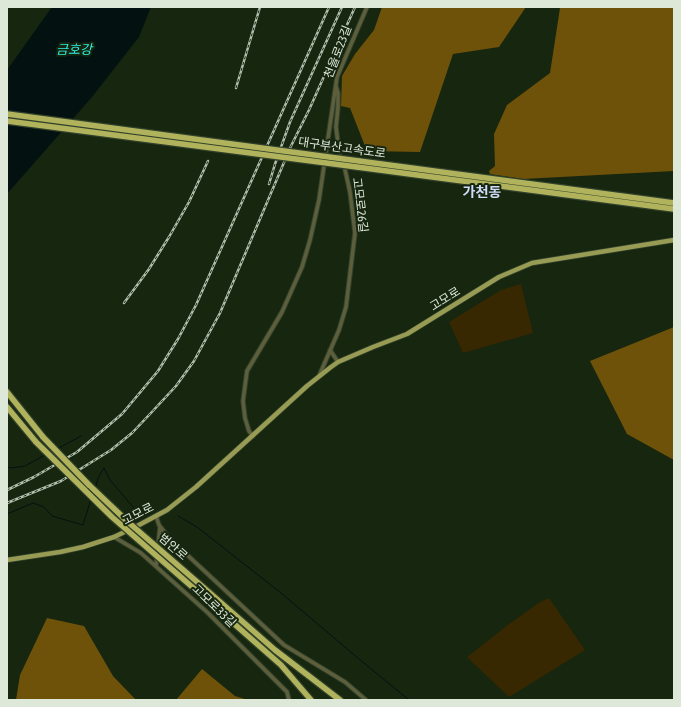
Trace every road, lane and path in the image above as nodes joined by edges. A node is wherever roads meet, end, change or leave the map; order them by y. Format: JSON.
{"nodes":[{"id":1,"x":367,"y":7,"type":"edge"},
{"id":2,"x":335,"y":85,"type":"junction"},
{"id":3,"x":7,"y":114,"type":"edge"},
{"id":4,"x":7,"y":121,"type":"edge"},
{"id":5,"x":358,"y":164,"type":"junction"},
{"id":6,"x":497,"y":182,"type":"junction"},
{"id":7,"x":674,"y":203,"type":"edge"},
{"id":8,"x":674,"y":209,"type":"edge"},
{"id":9,"x":674,"y":240,"type":"edge"},
{"id":10,"x":330,"y":350,"type":"junction"},
{"id":11,"x":338,"y":362,"type":"junction"},
{"id":12,"x":319,"y":376,"type":"junction"},
{"id":13,"x":8,"y":393,"type":"edge"},
{"id":14,"x":7,"y":407,"type":"edge"},
{"id":15,"x":254,"y":436,"type":"junction"},
{"id":16,"x":156,"y":516,"type":"junction"},
{"id":17,"x":160,"y":525,"type":"junction"},
{"id":18,"x":114,"y":537,"type":"junction"},
{"id":19,"x":173,"y":543,"type":"junction"},
{"id":20,"x":158,"y":545,"type":"junction"},
{"id":21,"x":7,"y":560,"type":"edge"},
{"id":22,"x":156,"y":566,"type":"junction"},
{"id":23,"x":289,"y":700,"type":"edge"},
{"id":24,"x":312,"y":700,"type":"edge"},
{"id":25,"x":340,"y":700,"type":"edge"},
{"id":26,"x":366,"y":700,"type":"edge"}],
"edges":[{"from":1,"to":2,"type":"street","name":"천을로23길"},
{"from":2,"to":10,"type":"street","name":"고모로26길"},
{"from":2,"to":15,"type":"street","name":"천을로23길"},
{"from":3,"to":5,"type":"highway","name":"대구부산고속도로","bridge":true},
{"from":4,"to":5,"type":"highway","name":"대구부산고속도로","bridge":true},
{"from":5,"to":6,"type":"highway","name":"대구부산고속도로"},
{"from":6,"to":7,"type":"highway","name":"대구부산고속도로"},
{"from":6,"to":8,"type":"highway","name":"대구부산고속도로"},
{"from":9,"to":11,"type":"main road","name":"고모로"},
{"from":10,"to":11,"type":"street"},
{"from":10,"to":12,"type":"street","name":"고모로26길"},
{"from":11,"to":12,"type":"main road","name":"고모로"},
{"from":12,"to":15,"type":"main road","name":"고모로"},
{"from":13,"to":25,"type":"highway","name":"범안로","bridge":true},
{"from":14,"to":24,"type":"highway","name":"범안로","bridge":true},
{"from":15,"to":16,"type":"main road","name":"고모로"},
{"from":16,"to":17,"type":"street"},
{"from":16,"to":18,"type":"main road","name":"고모로"},
{"from":17,"to":19,"type":"street"},
{"from":17,"to":20,"type":"street"},
{"from":18,"to":21,"type":"main road","name":"고모로"},
{"from":18,"to":22,"type":"street","name":"고모로33길"},
{"from":19,"to":20,"type":"street"},
{"from":19,"to":26,"type":"street"},
{"from":20,"to":22,"type":"street"},
{"from":22,"to":23,"type":"street","name":"고모로33길"}]}
